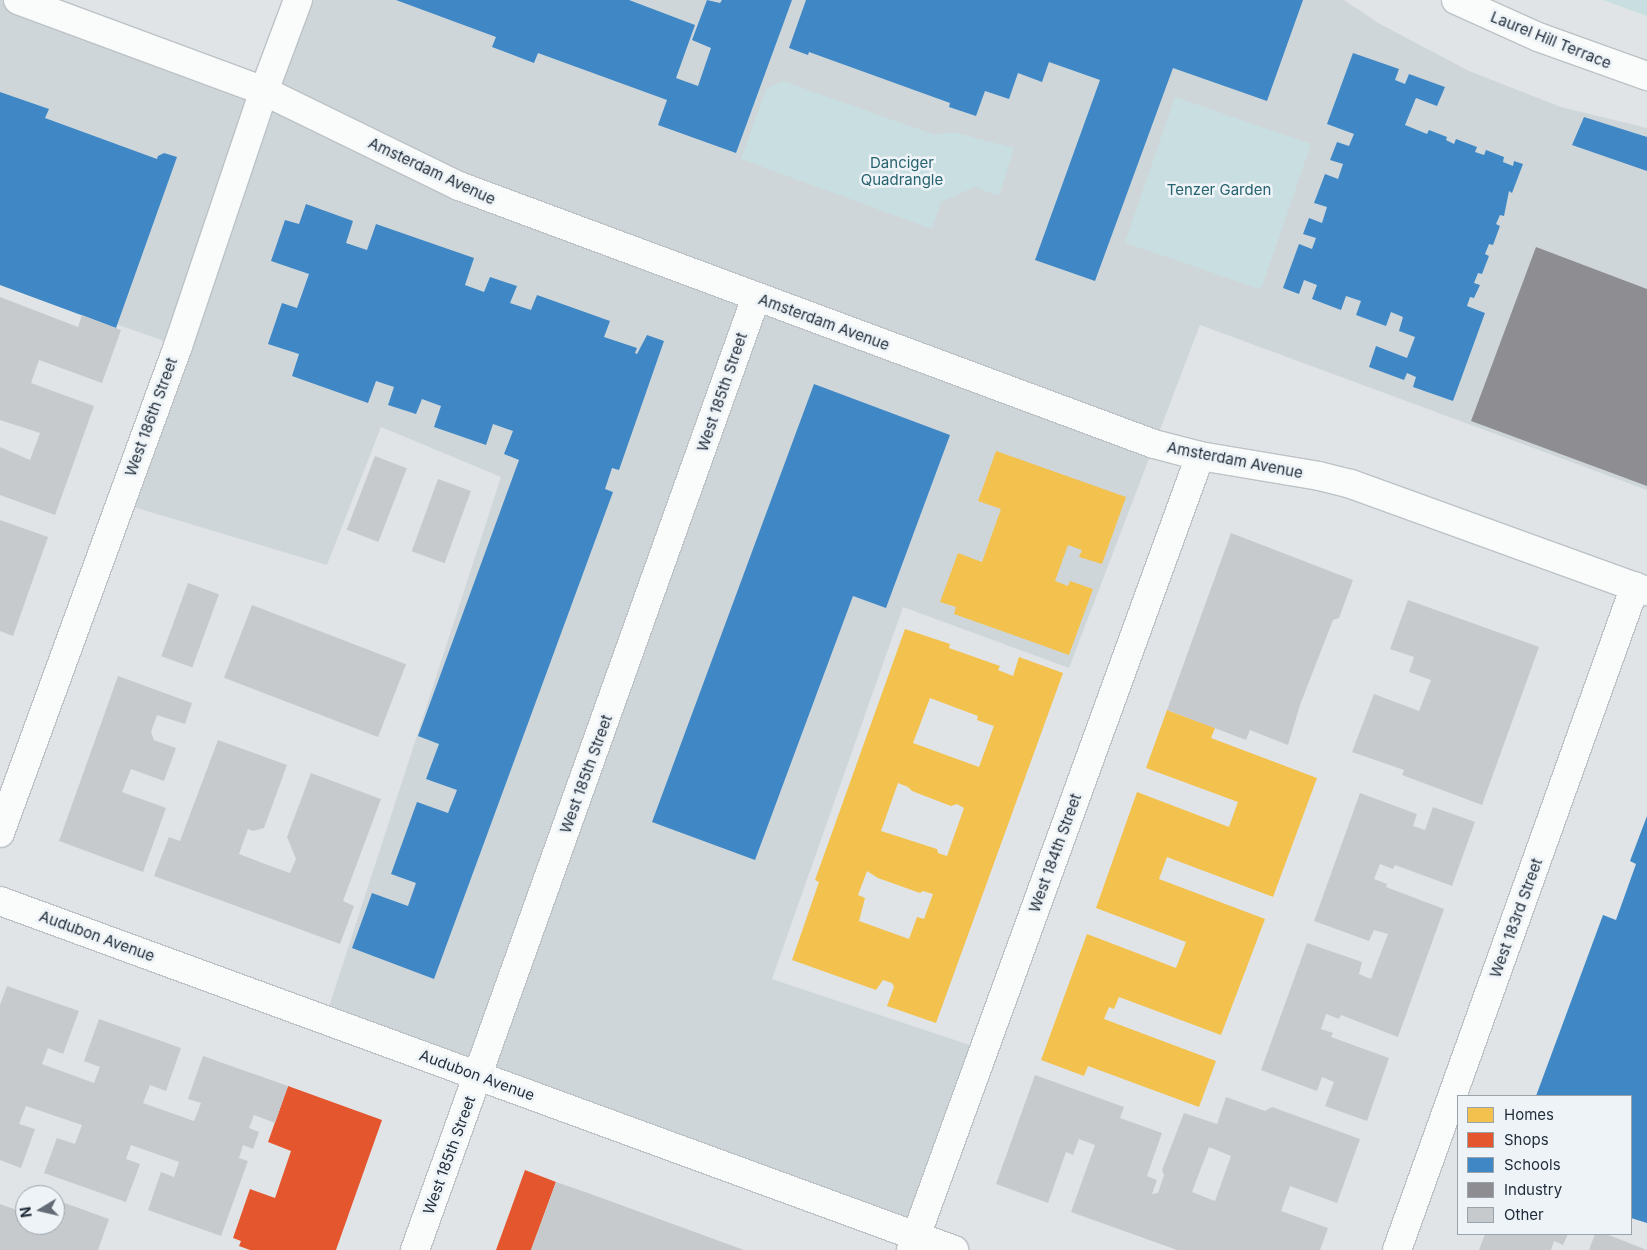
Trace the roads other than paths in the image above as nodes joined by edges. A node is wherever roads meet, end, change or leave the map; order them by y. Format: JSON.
{"nodes":[{"id":1,"x":18,"y":0,"type":"edge"},
{"id":2,"x":298,"y":0,"type":"edge"},
{"id":3,"x":1456,"y":0,"type":"edge"},
{"id":4,"x":1647,"y":76,"type":"edge"},
{"id":5,"x":264,"y":91,"type":"junction"},
{"id":6,"x":756,"y":297,"type":"junction"},
{"id":7,"x":1200,"y":456,"type":"junction"},
{"id":8,"x":1641,"y":588,"type":"edge"},
{"id":9,"x":0,"y":833,"type":"edge"},
{"id":10,"x":0,"y":901,"type":"edge"},
{"id":11,"x":478,"y":1076,"type":"junction"},
{"id":12,"x":914,"y":1243,"type":"edge"},
{"id":13,"x":415,"y":1250,"type":"edge"},
{"id":14,"x":954,"y":1250,"type":"edge"},
{"id":15,"x":1397,"y":1250,"type":"edge"}],
"edges":[{"from":1,"to":5,"type":"street","name":"Amsterdam Avenue"},
{"from":2,"to":5,"type":"street","name":"West 186th Street"},
{"from":3,"to":4,"type":"street","name":"Laurel Hill Terrace"},
{"from":5,"to":6,"type":"street","name":"Amsterdam Avenue"},
{"from":5,"to":9,"type":"street","name":"West 186th Street"},
{"from":6,"to":7,"type":"street","name":"Amsterdam Avenue"},
{"from":6,"to":11,"type":"street","name":"West 185th Street"},
{"from":7,"to":8,"type":"street","name":"Amsterdam Avenue"},
{"from":7,"to":12,"type":"street","name":"West 184th Street"},
{"from":8,"to":15,"type":"street","name":"West 183rd Street"},
{"from":10,"to":11,"type":"street","name":"Audubon Avenue"},
{"from":11,"to":12,"type":"street","name":"Audubon Avenue"},
{"from":11,"to":13,"type":"street","name":"West 185th Street"},
{"from":12,"to":14,"type":"street","name":"Audubon Avenue"}]}
